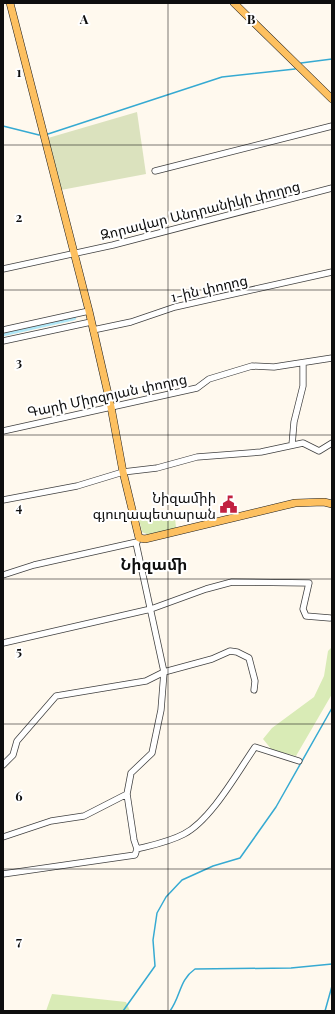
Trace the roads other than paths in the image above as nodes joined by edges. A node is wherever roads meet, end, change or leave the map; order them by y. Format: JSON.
{"nodes":[{"id":1,"x":10,"y":3,"type":"edge"},
{"id":2,"x":234,"y":3,"type":"edge"},
{"id":3,"x":332,"y":99,"type":"edge"},
{"id":4,"x":332,"y":126,"type":"edge"},
{"id":5,"x":155,"y":172,"type":"dead end"},
{"id":6,"x":332,"y":188,"type":"edge"},
{"id":7,"x":74,"y":254,"type":"junction"},
{"id":8,"x":3,"y":269,"type":"edge"},
{"id":9,"x":332,"y":272,"type":"edge"},
{"id":10,"x":89,"y":311,"type":"junction"},
{"id":11,"x":91,"y":322,"type":"junction"},
{"id":12,"x":3,"y":330,"type":"edge"},
{"id":13,"x":93,"y":330,"type":"junction"},
{"id":14,"x":3,"y":341,"type":"edge"},
{"id":15,"x":332,"y":358,"type":"edge"},
{"id":16,"x":303,"y":363,"type":"junction"},
{"id":17,"x":111,"y":407,"type":"junction"},
{"id":18,"x":3,"y":430,"type":"edge"},
{"id":19,"x":332,"y":444,"type":"edge"},
{"id":20,"x":292,"y":445,"type":"junction"},
{"id":21,"x":123,"y":472,"type":"junction"},
{"id":22,"x":3,"y":500,"type":"edge"},
{"id":23,"x":332,"y":504,"type":"edge"},
{"id":24,"x":138,"y":540,"type":"junction"},
{"id":25,"x":3,"y":575,"type":"edge"},
{"id":26,"x":151,"y":609,"type":"junction"},
{"id":27,"x":330,"y":618,"type":"dead end"},
{"id":28,"x":3,"y":643,"type":"edge"},
{"id":29,"x":164,"y":672,"type":"junction"},
{"id":30,"x":254,"y":690,"type":"dead end"},
{"id":31,"x":299,"y":761,"type":"dead end"},
{"id":32,"x":3,"y":765,"type":"edge"},
{"id":33,"x":127,"y":794,"type":"junction"},
{"id":34,"x":3,"y":837,"type":"edge"},
{"id":35,"x":137,"y":848,"type":"junction"},
{"id":36,"x":3,"y":874,"type":"edge"}],
"edges":[{"from":1,"to":7,"type":"main road"},
{"from":2,"to":3,"type":"main road"},
{"from":4,"to":5,"type":"street"},
{"from":6,"to":7,"type":"street","name":"Զորավար Անդրանիկի փողոց"},
{"from":7,"to":8,"type":"street","name":"Զորավար Անդրանիկի փողոց"},
{"from":7,"to":10,"type":"main road"},
{"from":9,"to":13,"type":"street","name":"1-ին փողոց"},
{"from":10,"to":11,"type":"main road"},
{"from":10,"to":12,"type":"street"},
{"from":11,"to":13,"type":"main road"},
{"from":11,"to":14,"type":"street"},
{"from":13,"to":17,"type":"main road"},
{"from":15,"to":16,"type":"street","name":"Գարի Միրզոյան փողոց"},
{"from":16,"to":17,"type":"street","name":"Գարի Միրզոյան փողոց"},
{"from":16,"to":20,"type":"street"},
{"from":17,"to":18,"type":"street","name":"Գարի Միրզոյան փողոց"},
{"from":17,"to":21,"type":"main road"},
{"from":19,"to":20,"type":"street"},
{"from":20,"to":21,"type":"street"},
{"from":21,"to":22,"type":"street"},
{"from":21,"to":24,"type":"main road"},
{"from":23,"to":24,"type":"main road"},
{"from":24,"to":25,"type":"street"},
{"from":24,"to":26,"type":"street"},
{"from":26,"to":27,"type":"street"},
{"from":26,"to":28,"type":"street"},
{"from":26,"to":29,"type":"street"},
{"from":29,"to":30,"type":"street"},
{"from":29,"to":32,"type":"street"},
{"from":29,"to":33,"type":"street"},
{"from":31,"to":35,"type":"street"},
{"from":33,"to":34,"type":"street"},
{"from":33,"to":35,"type":"street"},
{"from":35,"to":36,"type":"street"}]}
